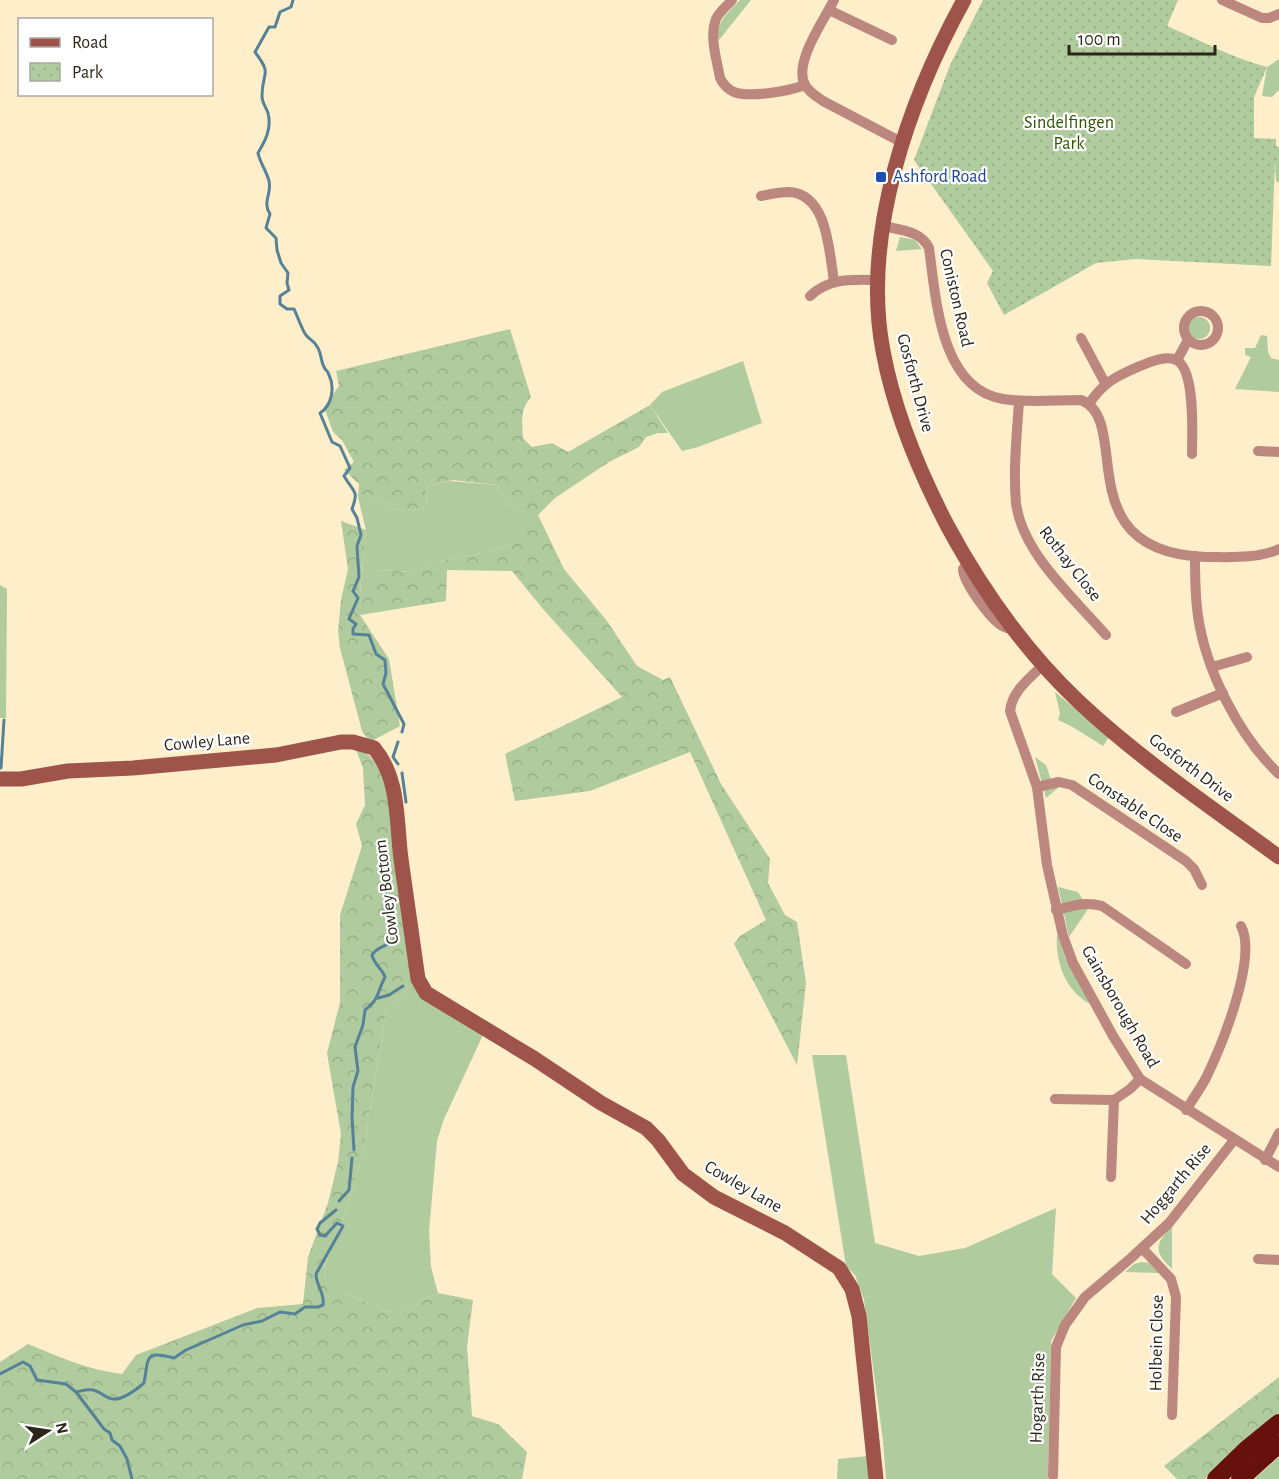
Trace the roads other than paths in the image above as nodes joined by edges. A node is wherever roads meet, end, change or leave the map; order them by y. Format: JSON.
{"nodes":[{"id":1,"x":732,"y":0,"type":"edge"},
{"id":2,"x":964,"y":0,"type":"edge"},
{"id":3,"x":1222,"y":0,"type":"edge"},
{"id":4,"x":831,"y":5,"type":"edge"},
{"id":5,"x":1279,"y":14,"type":"edge"},
{"id":6,"x":892,"y":40,"type":"dead end"},
{"id":7,"x":805,"y":85,"type":"junction"},
{"id":8,"x":903,"y":142,"type":"junction"},
{"id":9,"x":761,"y":196,"type":"dead end"},
{"id":10,"x":883,"y":226,"type":"junction"},
{"id":11,"x":878,"y":280,"type":"junction"},
{"id":12,"x":834,"y":281,"type":"junction"},
{"id":13,"x":810,"y":296,"type":"dead end"},
{"id":14,"x":1082,"y":338,"type":"dead end"},
{"id":15,"x":1188,"y":340,"type":"dead end"},
{"id":16,"x":1177,"y":360,"type":"junction"},
{"id":17,"x":1105,"y":383,"type":"junction"},
{"id":18,"x":1019,"y":401,"type":"junction"},
{"id":19,"x":1089,"y":404,"type":"junction"},
{"id":20,"x":1258,"y":451,"type":"dead end"},
{"id":21,"x":1279,"y":452,"type":"edge"},
{"id":22,"x":1192,"y":454,"type":"dead end"},
{"id":23,"x":1279,"y":549,"type":"edge"},
{"id":24,"x":1195,"y":556,"type":"junction"},
{"id":25,"x":1106,"y":635,"type":"dead end"},
{"id":26,"x":1247,"y":657,"type":"dead end"},
{"id":27,"x":1043,"y":665,"type":"junction"},
{"id":28,"x":1212,"y":667,"type":"junction"},
{"id":29,"x":1223,"y":693,"type":"junction"},
{"id":30,"x":1176,"y":712,"type":"dead end"},
{"id":31,"x":1279,"y":774,"type":"edge"},
{"id":32,"x":0,"y":779,"type":"edge"},
{"id":33,"x":392,"y":784,"type":"joint"},
{"id":34,"x":1037,"y":787,"type":"junction"},
{"id":35,"x":1279,"y":857,"type":"edge"},
{"id":36,"x":1202,"y":885,"type":"dead end"},
{"id":37,"x":1056,"y":910,"type":"junction"},
{"id":38,"x":1241,"y":926,"type":"dead end"},
{"id":39,"x":1186,"y":964,"type":"dead end"},
{"id":40,"x":426,"y":993,"type":"joint"},
{"id":41,"x":1140,"y":1079,"type":"junction"},
{"id":42,"x":1055,"y":1099,"type":"dead end"},
{"id":43,"x":1114,"y":1100,"type":"junction"},
{"id":44,"x":1186,"y":1110,"type":"junction"},
{"id":45,"x":1279,"y":1133,"type":"edge"},
{"id":46,"x":1234,"y":1140,"type":"junction"},
{"id":47,"x":1265,"y":1160,"type":"junction"},
{"id":48,"x":1279,"y":1167,"type":"edge"},
{"id":49,"x":1111,"y":1177,"type":"dead end"},
{"id":50,"x":1142,"y":1248,"type":"junction"},
{"id":51,"x":1258,"y":1259,"type":"dead end"},
{"id":52,"x":1279,"y":1260,"type":"edge"},
{"id":53,"x":1172,"y":1415,"type":"dead end"},
{"id":54,"x":1279,"y":1423,"type":"edge"},
{"id":55,"x":1279,"y":1444,"type":"edge"},
{"id":56,"x":1053,"y":1476,"type":"dead end"},
{"id":57,"x":876,"y":1479,"type":"edge"},
{"id":58,"x":1216,"y":1479,"type":"edge"},
{"id":59,"x":1240,"y":1479,"type":"edge"}],
"edges":[{"from":1,"to":7,"type":"street"},
{"from":2,"to":8,"type":"street","name":"Gosforth Drive"},
{"from":3,"to":5,"type":"street"},
{"from":4,"to":6,"type":"street"},
{"from":4,"to":7,"type":"street"},
{"from":7,"to":8,"type":"street"},
{"from":8,"to":10,"type":"street","name":"Gosforth Drive"},
{"from":9,"to":12,"type":"street"},
{"from":10,"to":11,"type":"street","name":"Gosforth Drive"},
{"from":10,"to":18,"type":"street","name":"Coniston Road"},
{"from":11,"to":12,"type":"street"},
{"from":11,"to":27,"type":"street","name":"Gosforth Drive"},
{"from":12,"to":13,"type":"street"},
{"from":14,"to":17,"type":"street"},
{"from":15,"to":16,"type":"street"},
{"from":16,"to":17,"type":"street"},
{"from":16,"to":22,"type":"street"},
{"from":17,"to":19,"type":"street"},
{"from":18,"to":19,"type":"street","name":"Coniston Road"},
{"from":18,"to":25,"type":"street","name":"Rothay Close"},
{"from":19,"to":24,"type":"street"},
{"from":20,"to":21,"type":"street"},
{"from":23,"to":24,"type":"street"},
{"from":24,"to":28,"type":"street"},
{"from":26,"to":28,"type":"street"},
{"from":27,"to":34,"type":"street","name":"Gainsborough Road"},
{"from":27,"to":35,"type":"street","name":"Gosforth Drive"},
{"from":28,"to":29,"type":"street"},
{"from":29,"to":30,"type":"street"},
{"from":29,"to":31,"type":"street"},
{"from":32,"to":33,"type":"street","name":"Cowley Lane"},
{"from":33,"to":40,"type":"street","name":"Cowley Bottom"},
{"from":34,"to":36,"type":"street","name":"Constable Close"},
{"from":34,"to":37,"type":"street","name":"Gainsborough Road"},
{"from":37,"to":39,"type":"street"},
{"from":37,"to":41,"type":"street","name":"Gainsborough Road"},
{"from":38,"to":44,"type":"street"},
{"from":40,"to":57,"type":"street","name":"Cowley Lane"},
{"from":41,"to":43,"type":"street"},
{"from":41,"to":44,"type":"street","name":"Gainsborough Road"},
{"from":42,"to":43,"type":"street"},
{"from":43,"to":49,"type":"street"},
{"from":44,"to":46,"type":"street","name":"Gainsborough Road"},
{"from":45,"to":47,"type":"street"},
{"from":46,"to":47,"type":"street","name":"Gainsborough Road"},
{"from":46,"to":50,"type":"street","name":"Hoggarth Rise"},
{"from":47,"to":48,"type":"street","name":"Gainsborough Road"},
{"from":50,"to":53,"type":"street","name":"Holbein Close"},
{"from":50,"to":56,"type":"street","name":"Hogarth Rise"},
{"from":51,"to":52,"type":"street"},
{"from":54,"to":58,"type":"highway"},
{"from":55,"to":59,"type":"highway"}]}
